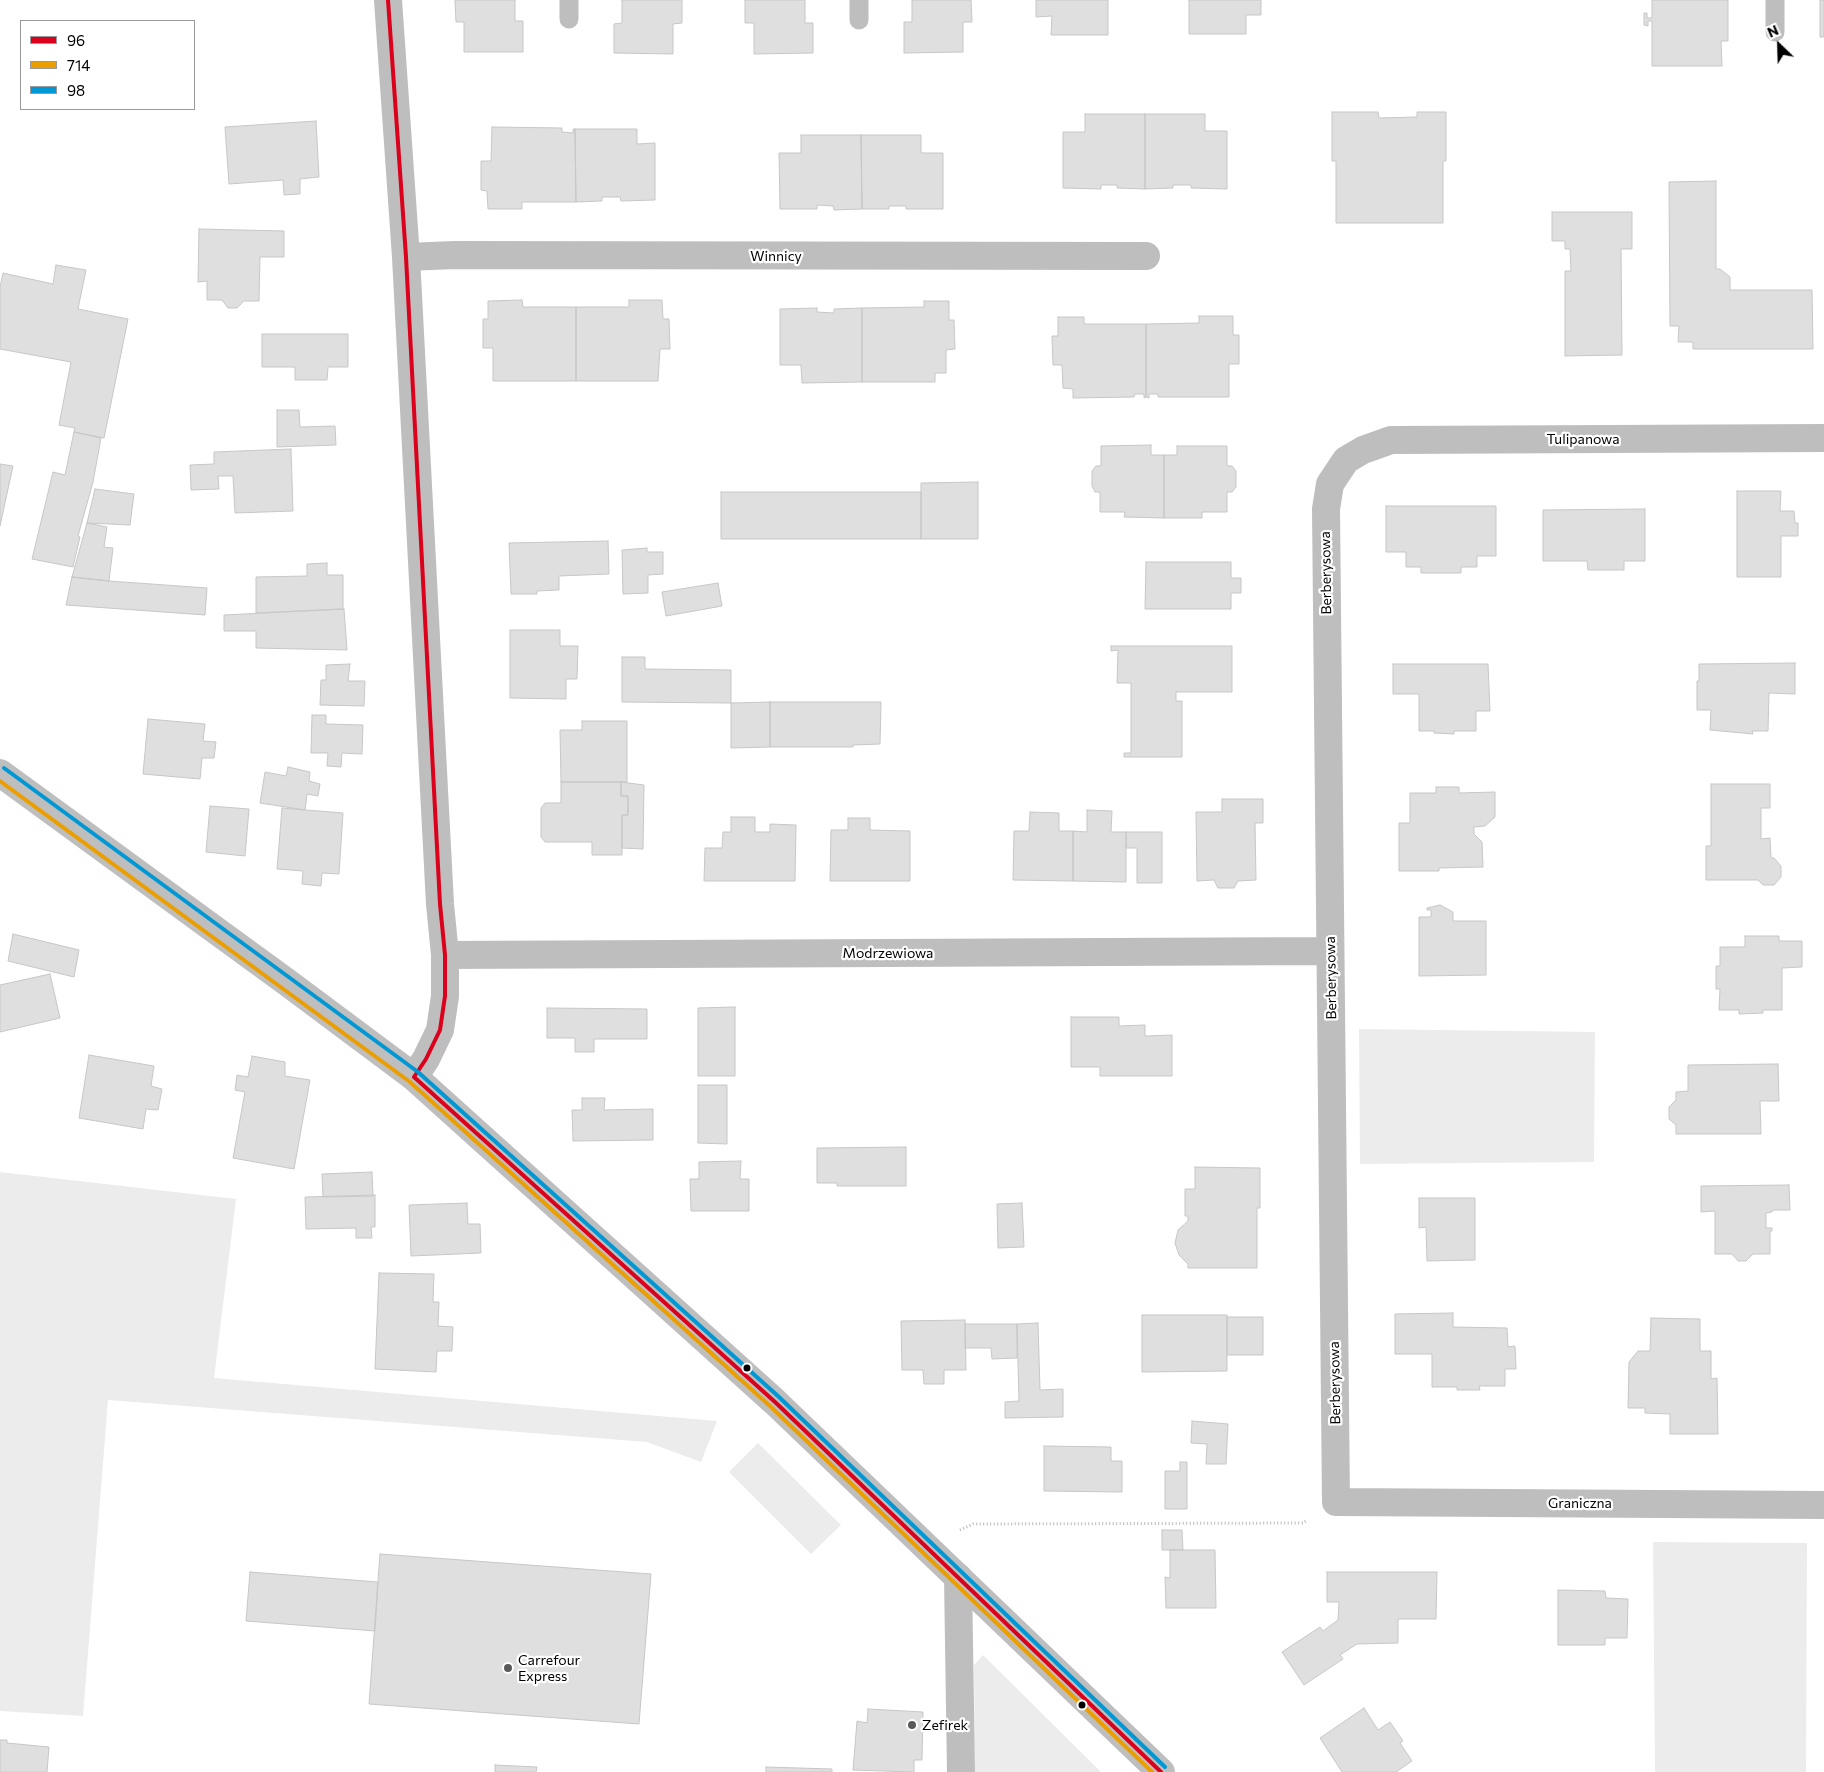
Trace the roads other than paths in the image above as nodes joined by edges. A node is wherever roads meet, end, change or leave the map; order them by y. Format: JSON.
{"nodes":[{"id":1,"x":388,"y":0,"type":"edge"},
{"id":2,"x":569,"y":0,"type":"edge"},
{"id":3,"x":859,"y":0,"type":"edge"},
{"id":4,"x":1775,"y":0,"type":"edge"},
{"id":5,"x":569,"y":19,"type":"dead end"},
{"id":6,"x":859,"y":20,"type":"dead end"},
{"id":7,"x":1775,"y":32,"type":"dead end"},
{"id":8,"x":1146,"y":256,"type":"dead end"},
{"id":9,"x":406,"y":257,"type":"junction"},
{"id":10,"x":1824,"y":438,"type":"edge"},
{"id":11,"x":1346,"y":460,"type":"joint"},
{"id":12,"x":0,"y":773,"type":"edge"},
{"id":13,"x":1330,"y":952,"type":"junction"},
{"id":14,"x":445,"y":955,"type":"junction"},
{"id":15,"x":414,"y":1077,"type":"junction"},
{"id":16,"x":1336,"y":1502,"type":"joint"},
{"id":17,"x":1824,"y":1505,"type":"edge"},
{"id":18,"x":958,"y":1577,"type":"junction"},
{"id":19,"x":961,"y":1772,"type":"edge"},
{"id":20,"x":1161,"y":1772,"type":"edge"}],
"edges":[{"from":1,"to":9,"type":"street"},
{"from":2,"to":5,"type":"lane"},
{"from":3,"to":6,"type":"lane"},
{"from":4,"to":7,"type":"lane"},
{"from":8,"to":9,"type":"street","name":"Winnicy"},
{"from":9,"to":14,"type":"street"},
{"from":10,"to":11,"type":"street","name":"Tulipanowa"},
{"from":11,"to":13,"type":"street","name":"Berberysowa"},
{"from":12,"to":15,"type":"street"},
{"from":13,"to":14,"type":"street","name":"Modrzewiowa"},
{"from":13,"to":16,"type":"street","name":"Berberysowa"},
{"from":14,"to":15,"type":"street"},
{"from":15,"to":18,"type":"street"},
{"from":16,"to":17,"type":"street","name":"Graniczna"},
{"from":18,"to":19,"type":"street"},
{"from":18,"to":20,"type":"street"}]}
